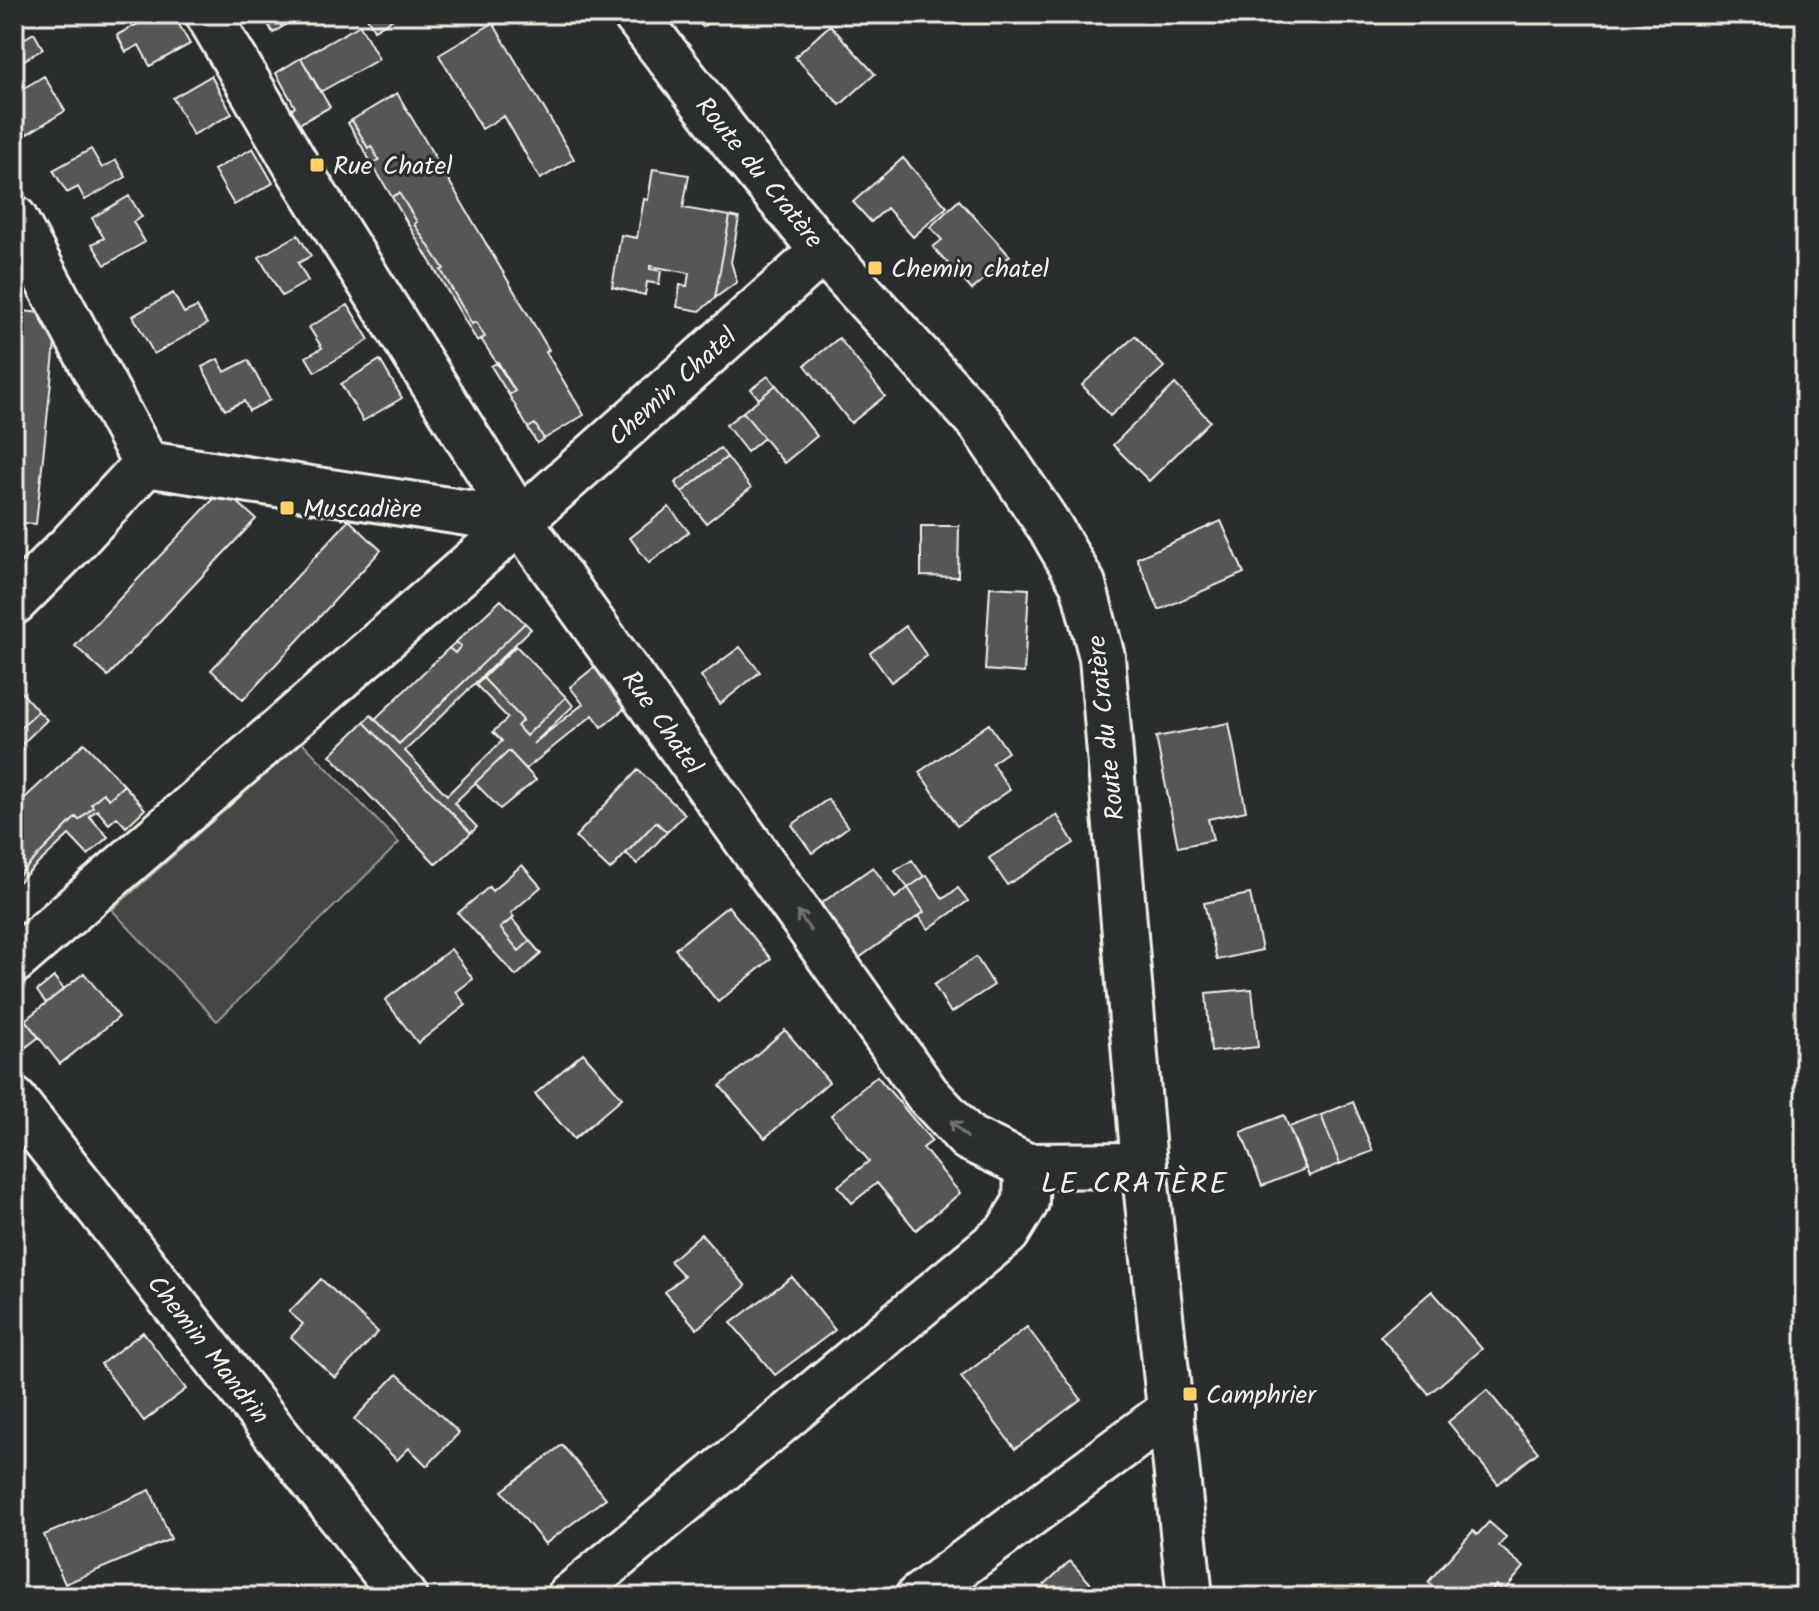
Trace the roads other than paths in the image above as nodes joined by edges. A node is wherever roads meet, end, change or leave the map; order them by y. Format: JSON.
{"nodes":[{"id":1,"x":208,"y":14,"type":"edge"},
{"id":2,"x":635,"y":14,"type":"edge"},
{"id":3,"x":14,"y":218,"type":"edge"},
{"id":4,"x":823,"y":251,"type":"junction"},
{"id":5,"x":146,"y":464,"type":"junction"},
{"id":6,"x":520,"y":521,"type":"junction"},
{"id":7,"x":14,"y":602,"type":"edge"},
{"id":8,"x":14,"y":961,"type":"edge"},
{"id":9,"x":14,"y":1100,"type":"edge"},
{"id":10,"x":1144,"y":1165,"type":"junction"},
{"id":11,"x":1027,"y":1166,"type":"junction"},
{"id":12,"x":1171,"y":1410,"type":"junction"},
{"id":13,"x":404,"y":1597,"type":"edge"},
{"id":14,"x":569,"y":1597,"type":"edge"},
{"id":15,"x":918,"y":1597,"type":"edge"},
{"id":16,"x":1190,"y":1597,"type":"edge"}],
"edges":[{"from":1,"to":6,"type":"street","name":"Rue Chatel"},
{"from":2,"to":4,"type":"street","name":"Route du Cratère"},
{"from":3,"to":5,"type":"street"},
{"from":4,"to":6,"type":"street","name":"Chemin Chatel"},
{"from":4,"to":10,"type":"street","name":"Route du Cratère"},
{"from":5,"to":6,"type":"street"},
{"from":5,"to":7,"type":"street"},
{"from":6,"to":8,"type":"street","name":"Chemin Chatel"},
{"from":11,"to":6,"type":"street","name":"Rue Chatel","one_way":true},
{"from":9,"to":13,"type":"street","name":"Chemin Mandrin"},
{"from":10,"to":11,"type":"street","name":"Rue Chatel"},
{"from":10,"to":12,"type":"street","name":"Route du Cratère"},
{"from":11,"to":14,"type":"street"},
{"from":12,"to":15,"type":"street"},
{"from":12,"to":16,"type":"street","name":"Route du Cratère"}]}
